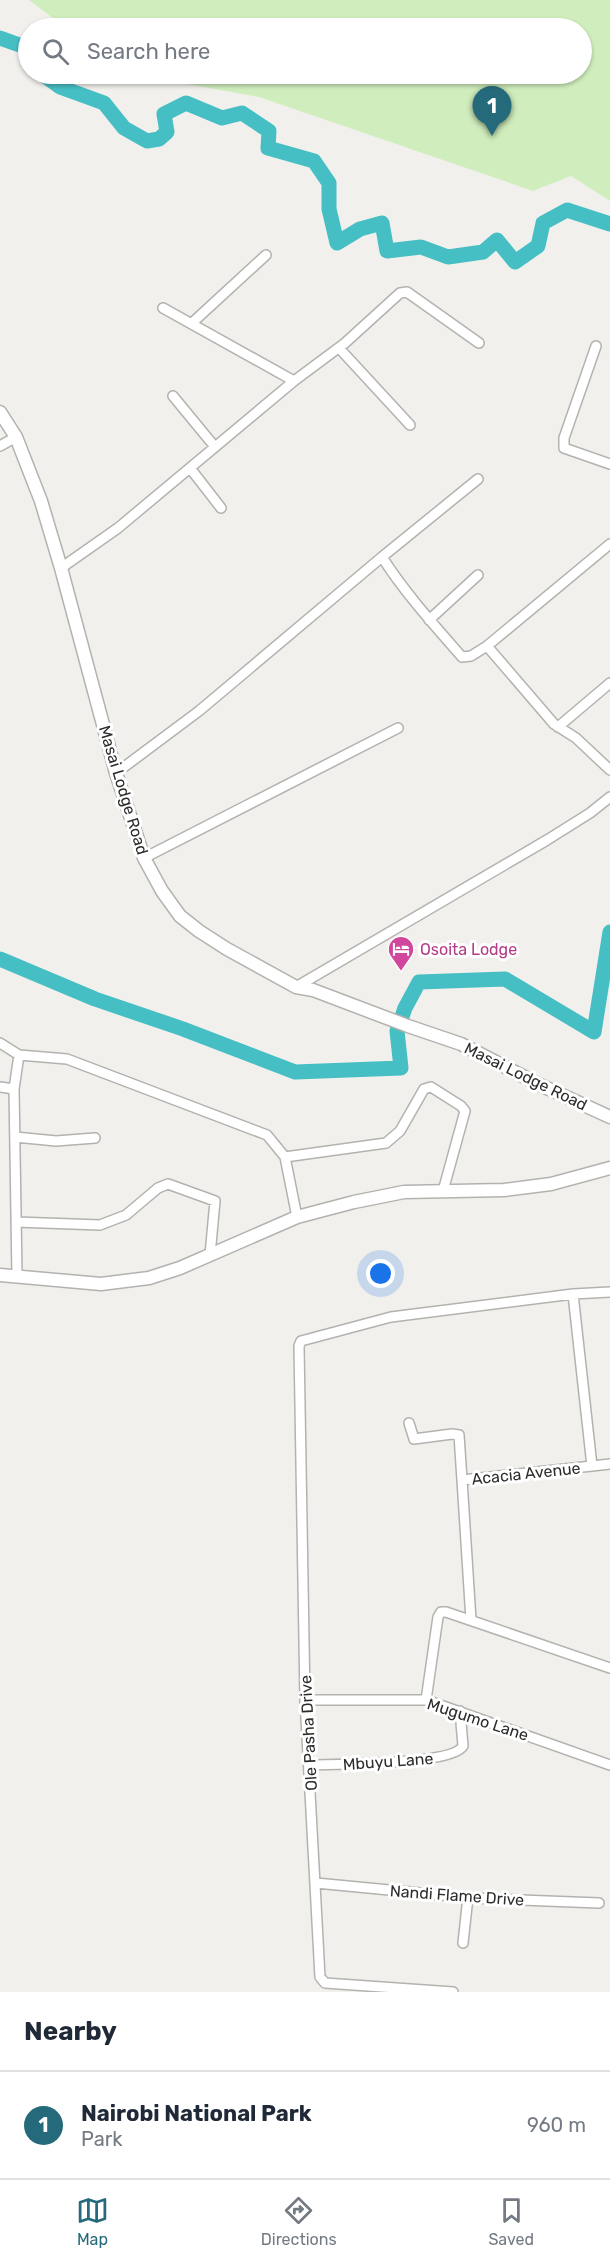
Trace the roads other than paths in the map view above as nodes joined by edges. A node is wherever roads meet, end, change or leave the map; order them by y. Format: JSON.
{"nodes":[{"id":1,"x":266,"y":255,"type":"dead end"},
{"id":2,"x":163,"y":308,"type":"dead end"},
{"id":3,"x":192,"y":323,"type":"junction"},
{"id":4,"x":479,"y":343,"type":"dead end"},
{"id":5,"x":597,"y":346,"type":"dead end"},
{"id":6,"x":339,"y":348,"type":"junction"},
{"id":7,"x":294,"y":381,"type":"junction"},
{"id":8,"x":173,"y":396,"type":"dead end"},
{"id":9,"x":0,"y":412,"type":"edge"},
{"id":10,"x":410,"y":425,"type":"dead end"},
{"id":11,"x":16,"y":437,"type":"junction"},
{"id":12,"x":0,"y":446,"type":"edge"},
{"id":13,"x":215,"y":447,"type":"junction"},
{"id":14,"x":610,"y":464,"type":"edge"},
{"id":15,"x":190,"y":468,"type":"junction"},
{"id":16,"x":478,"y":479,"type":"dead end"},
{"id":17,"x":221,"y":508,"type":"dead end"},
{"id":18,"x":610,"y":544,"type":"edge"},
{"id":19,"x":382,"y":557,"type":"junction"},
{"id":20,"x":61,"y":568,"type":"junction"},
{"id":21,"x":478,"y":575,"type":"dead end"},
{"id":22,"x":429,"y":620,"type":"junction"},
{"id":23,"x":487,"y":646,"type":"junction"},
{"id":24,"x":610,"y":683,"type":"edge"},
{"id":25,"x":558,"y":727,"type":"junction"},
{"id":26,"x":398,"y":728,"type":"dead end"},
{"id":27,"x":610,"y":770,"type":"edge"},
{"id":28,"x":116,"y":773,"type":"junction"},
{"id":29,"x":610,"y":797,"type":"edge"},
{"id":30,"x":144,"y":858,"type":"junction"},
{"id":31,"x":296,"y":987,"type":"junction"},
{"id":32,"x":0,"y":1043,"type":"edge"},
{"id":33,"x":19,"y":1055,"type":"junction"},
{"id":34,"x":0,"y":1087,"type":"edge"},
{"id":35,"x":14,"y":1089,"type":"junction"},
{"id":36,"x":610,"y":1117,"type":"edge"},
{"id":37,"x":15,"y":1137,"type":"junction"},
{"id":38,"x":95,"y":1138,"type":"dead end"},
{"id":39,"x":285,"y":1157,"type":"junction"},
{"id":40,"x":610,"y":1168,"type":"edge"},
{"id":41,"x":443,"y":1191,"type":"junction"},
{"id":42,"x":297,"y":1217,"type":"junction"},
{"id":43,"x":16,"y":1222,"type":"junction"},
{"id":44,"x":210,"y":1255,"type":"junction"},
{"id":45,"x":0,"y":1275,"type":"edge"},
{"id":46,"x":17,"y":1276,"type":"junction"},
{"id":47,"x":610,"y":1292,"type":"edge"},
{"id":48,"x":573,"y":1294,"type":"junction"},
{"id":49,"x":409,"y":1423,"type":"dead end"},
{"id":50,"x":610,"y":1464,"type":"edge"},
{"id":51,"x":592,"y":1466,"type":"junction"},
{"id":52,"x":462,"y":1480,"type":"junction"},
{"id":53,"x":471,"y":1620,"type":"junction"},
{"id":54,"x":610,"y":1668,"type":"edge"},
{"id":55,"x":305,"y":1700,"type":"junction"},
{"id":56,"x":426,"y":1700,"type":"junction"},
{"id":57,"x":460,"y":1711,"type":"junction"},
{"id":58,"x":610,"y":1765,"type":"edge"},
{"id":59,"x":310,"y":1766,"type":"junction"},
{"id":60,"x":316,"y":1883,"type":"junction"},
{"id":61,"x":468,"y":1897,"type":"junction"},
{"id":62,"x":599,"y":1903,"type":"dead end"},
{"id":63,"x":464,"y":1943,"type":"dead end"},
{"id":64,"x":453,"y":1992,"type":"edge"}],
"edges":[{"from":1,"to":3,"type":"street"},
{"from":2,"to":3,"type":"street"},
{"from":3,"to":7,"type":"street"},
{"from":4,"to":6,"type":"street"},
{"from":5,"to":14,"type":"street"},
{"from":6,"to":7,"type":"street"},
{"from":6,"to":10,"type":"street"},
{"from":7,"to":13,"type":"street"},
{"from":8,"to":13,"type":"street"},
{"from":9,"to":11,"type":"street","name":"Masai Lodge Road"},
{"from":11,"to":12,"type":"street"},
{"from":11,"to":20,"type":"street","name":"Masai Lodge Road"},
{"from":13,"to":15,"type":"street"},
{"from":15,"to":17,"type":"street"},
{"from":15,"to":20,"type":"street"},
{"from":16,"to":19,"type":"street"},
{"from":18,"to":23,"type":"street"},
{"from":19,"to":22,"type":"street"},
{"from":19,"to":28,"type":"street"},
{"from":20,"to":28,"type":"street","name":"Masai Lodge Road"},
{"from":21,"to":22,"type":"street"},
{"from":22,"to":23,"type":"street"},
{"from":23,"to":25,"type":"street"},
{"from":24,"to":25,"type":"street"},
{"from":25,"to":27,"type":"street"},
{"from":26,"to":30,"type":"street"},
{"from":28,"to":30,"type":"street","name":"Masai Lodge Road"},
{"from":29,"to":31,"type":"street"},
{"from":30,"to":31,"type":"street","name":"Masai Lodge Road"},
{"from":31,"to":36,"type":"street","name":"Masai Lodge Road"},
{"from":32,"to":33,"type":"street"},
{"from":33,"to":35,"type":"street"},
{"from":33,"to":39,"type":"street"},
{"from":34,"to":35,"type":"street"},
{"from":35,"to":37,"type":"street"},
{"from":37,"to":38,"type":"street"},
{"from":37,"to":43,"type":"street"},
{"from":39,"to":41,"type":"street"},
{"from":39,"to":42,"type":"street"},
{"from":40,"to":41,"type":"street"},
{"from":41,"to":42,"type":"street"},
{"from":42,"to":44,"type":"street"},
{"from":43,"to":44,"type":"street"},
{"from":43,"to":46,"type":"street"},
{"from":44,"to":46,"type":"street"},
{"from":45,"to":46,"type":"street"},
{"from":47,"to":48,"type":"street"},
{"from":48,"to":51,"type":"street","name":"Acacia Avenue"},
{"from":48,"to":55,"type":"street","name":"Ole Pasha Drive"},
{"from":49,"to":52,"type":"street"},
{"from":50,"to":51,"type":"street"},
{"from":51,"to":52,"type":"street","name":"Acacia Avenue"},
{"from":52,"to":53,"type":"street","name":"Acacia Avenue"},
{"from":53,"to":54,"type":"street"},
{"from":53,"to":56,"type":"street"},
{"from":55,"to":56,"type":"street","name":"Mugumo Lane"},
{"from":55,"to":59,"type":"street","name":"Ole Pasha Drive"},
{"from":56,"to":57,"type":"street","name":"Mugumo Lane"},
{"from":57,"to":58,"type":"street","name":"Mugumo Lane"},
{"from":57,"to":59,"type":"street","name":"Mbuyu Lane"},
{"from":59,"to":60,"type":"street","name":"Ole Pasha Drive"},
{"from":60,"to":61,"type":"street","name":"Nandi Flame Drive"},
{"from":60,"to":64,"type":"street","name":"Ole Pasha Drive"},
{"from":61,"to":62,"type":"street","name":"Nandi Flame Drive"},
{"from":61,"to":63,"type":"street"}]}
